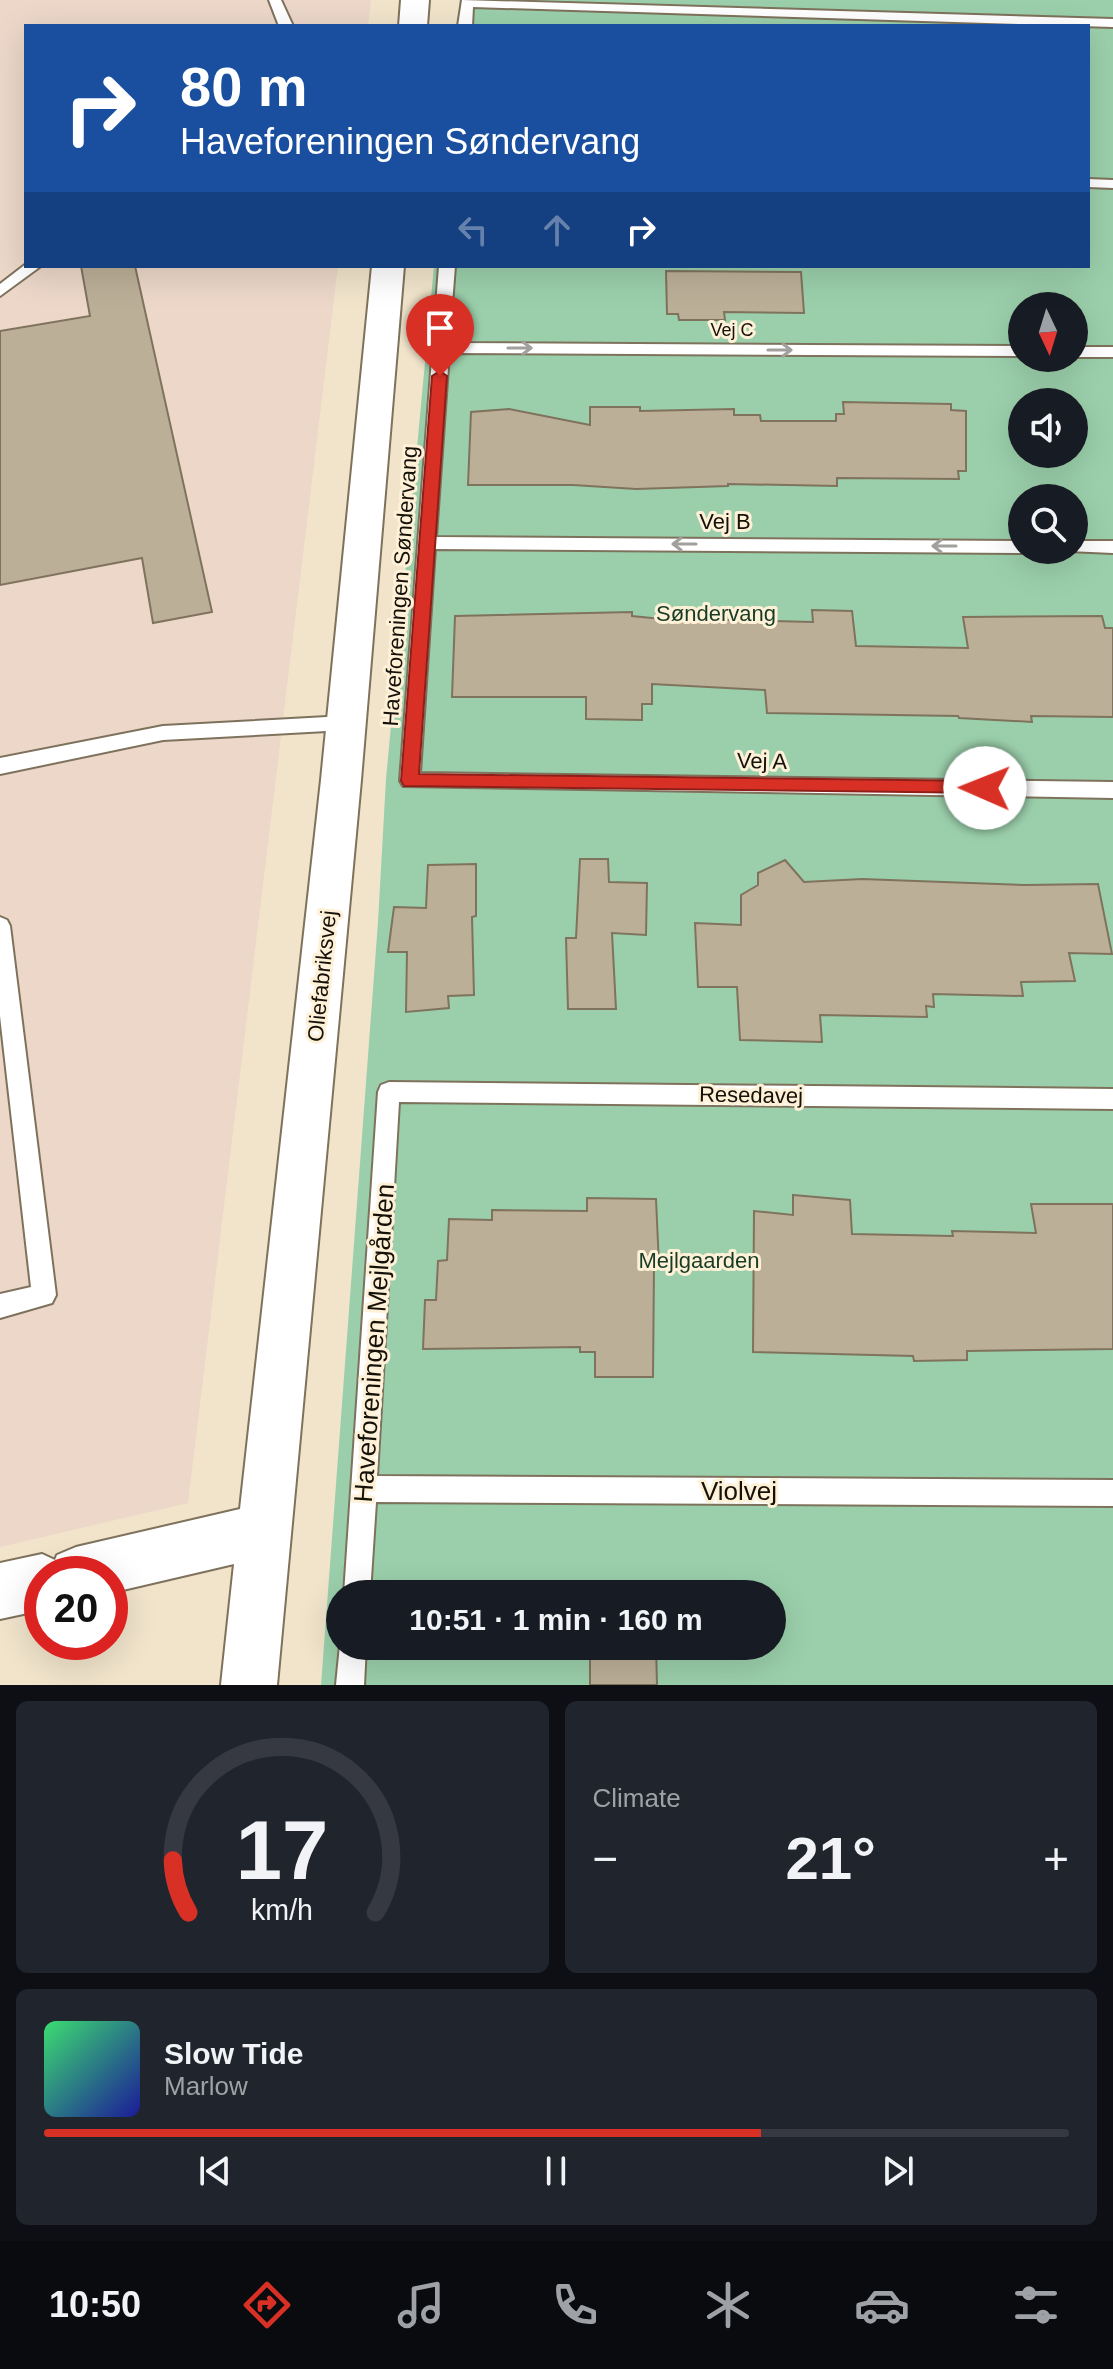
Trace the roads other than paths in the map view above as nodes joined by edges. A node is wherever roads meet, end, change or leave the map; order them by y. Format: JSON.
{"nodes":[{"id":1,"x":275,"y":0,"type":"edge"},
{"id":2,"x":415,"y":0,"type":"edge"},
{"id":3,"x":1113,"y":23,"type":"edge"},
{"id":4,"x":285,"y":24,"type":"edge"},
{"id":5,"x":413,"y":24,"type":"edge"},
{"id":6,"x":465,"y":24,"type":"edge"},
{"id":7,"x":1090,"y":183,"type":"edge"},
{"id":8,"x":1113,"y":184,"type":"edge"},
{"id":9,"x":30,"y":268,"type":"edge"},
{"id":10,"x":388,"y":268,"type":"edge"},
{"id":11,"x":447,"y":268,"type":"edge"},
{"id":12,"x":0,"y":291,"type":"edge"},
{"id":13,"x":442,"y":348,"type":"junction"},
{"id":14,"x":1008,"y":351,"type":"edge"},
{"id":15,"x":1088,"y":352,"type":"edge"},
{"id":16,"x":1113,"y":352,"type":"edge"},
{"id":17,"x":428,"y":543,"type":"junction"},
{"id":18,"x":1008,"y":547,"type":"edge"},
{"id":19,"x":1088,"y":547,"type":"edge"},
{"id":20,"x":1113,"y":547,"type":"edge"},
{"id":21,"x":345,"y":723,"type":"junction"},
{"id":22,"x":0,"y":766,"type":"edge"},
{"id":23,"x":410,"y":781,"type":"joint"},
{"id":24,"x":1113,"y":790,"type":"edge"},
{"id":25,"x":0,"y":926,"type":"edge"},
{"id":26,"x":389,"y":1092,"type":"joint"},
{"id":27,"x":1113,"y":1099,"type":"edge"},
{"id":28,"x":0,"y":1306,"type":"edge"},
{"id":29,"x":365,"y":1489,"type":"junction"},
{"id":30,"x":1113,"y":1493,"type":"edge"},
{"id":31,"x":265,"y":1530,"type":"junction"},
{"id":32,"x":128,"y":1562,"type":"edge"},
{"id":33,"x":358,"y":1580,"type":"edge"},
{"id":34,"x":24,"y":1586,"type":"edge"},
{"id":35,"x":0,"y":1591,"type":"edge"},
{"id":36,"x":352,"y":1660,"type":"edge"},
{"id":37,"x":249,"y":1685,"type":"edge"},
{"id":38,"x":350,"y":1685,"type":"edge"}],
"edges":[{"from":1,"to":4,"type":"lane"},
{"from":2,"to":5,"type":"street"},
{"from":3,"to":6,"type":"lane"},
{"from":7,"to":8,"type":"lane"},
{"from":9,"to":12,"type":"lane"},
{"from":10,"to":21,"type":"street","name":"Oliefabriksvej"},
{"from":11,"to":13,"type":"lane","name":"Haveforeningen Søndervang"},
{"from":13,"to":14,"type":"lane","name":"Vej C","one_way":true},
{"from":13,"to":17,"type":"lane","name":"Haveforeningen Søndervang"},
{"from":15,"to":16,"type":"lane"},
{"from":18,"to":17,"type":"lane","name":"Vej B","one_way":true},
{"from":17,"to":23,"type":"lane","name":"Haveforeningen Søndervang"},
{"from":19,"to":20,"type":"lane"},
{"from":21,"to":22,"type":"lane"},
{"from":21,"to":31,"type":"street","name":"Oliefabriksvej"},
{"from":23,"to":24,"type":"lane","name":"Vej A"},
{"from":25,"to":28,"type":"lane"},
{"from":26,"to":27,"type":"lane","name":"Resedavej"},
{"from":26,"to":29,"type":"lane","name":"Haveforeningen Mejlgården"},
{"from":29,"to":30,"type":"lane","name":"Violvej"},
{"from":29,"to":33,"type":"lane","name":"Haveforeningen Mejlgården"},
{"from":31,"to":32,"type":"street"},
{"from":31,"to":37,"type":"street","name":"Oliefabriksvej"},
{"from":34,"to":35,"type":"street"},
{"from":36,"to":38,"type":"lane"}]}
